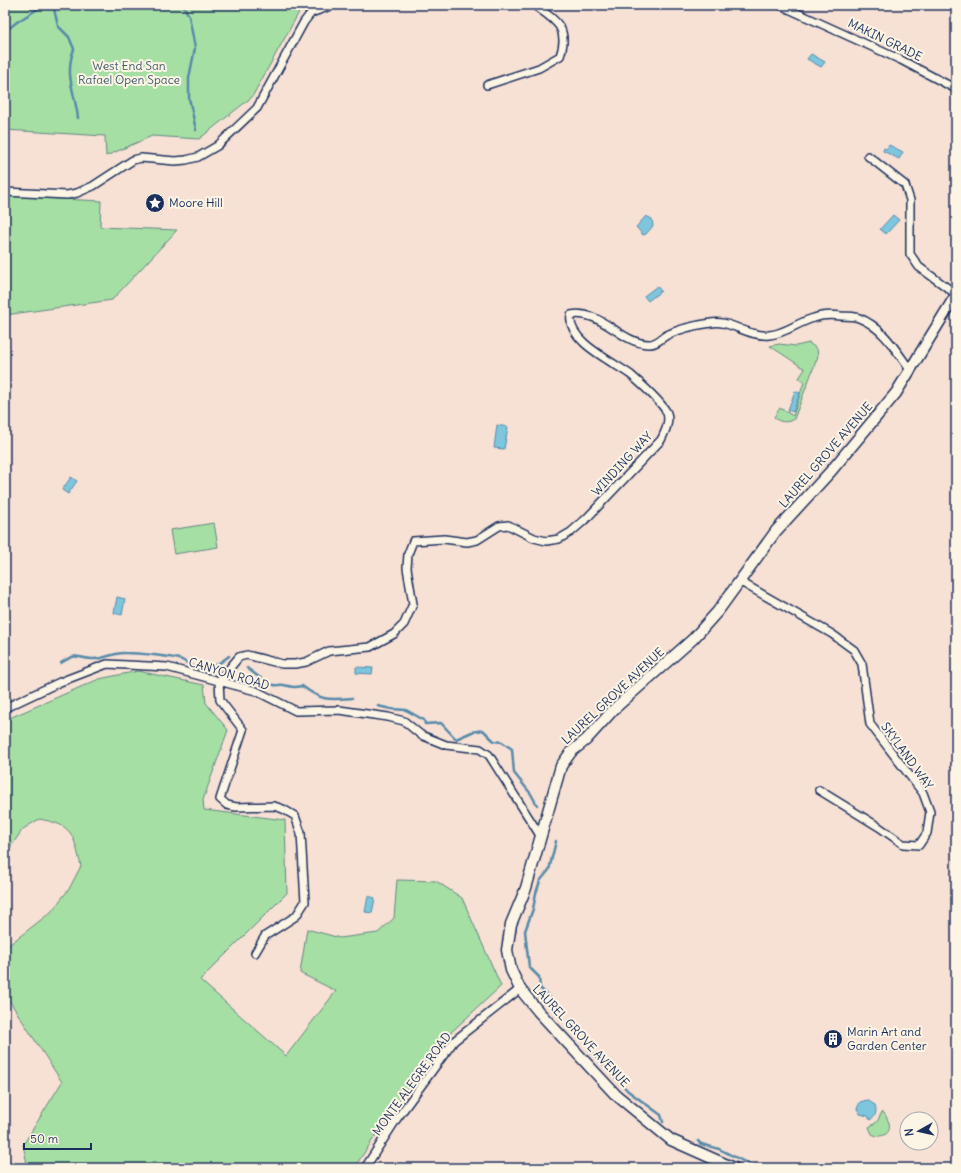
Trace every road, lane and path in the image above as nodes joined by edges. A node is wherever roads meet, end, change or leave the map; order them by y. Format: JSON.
{"nodes":[{"id":1,"x":334,"y":5,"type":"edge"},
{"id":2,"x":534,"y":5,"type":"edge"},
{"id":3,"x":780,"y":5,"type":"edge"},
{"id":4,"x":487,"y":85,"type":"dead end"},
{"id":5,"x":956,"y":89,"type":"edge"},
{"id":6,"x":868,"y":156,"type":"dead end"},
{"id":7,"x":5,"y":192,"type":"edge"},
{"id":8,"x":956,"y":294,"type":"edge"},
{"id":9,"x":911,"y":372,"type":"junction"},
{"id":10,"x":739,"y":581,"type":"junction"},
{"id":11,"x":219,"y":681,"type":"junction"},
{"id":12,"x":5,"y":708,"type":"edge"},
{"id":13,"x":819,"y":790,"type":"dead end"},
{"id":14,"x":541,"y":837,"type":"junction"},
{"id":15,"x":255,"y":953,"type":"dead end"},
{"id":16,"x":520,"y":990,"type":"junction"},
{"id":17,"x":365,"y":1168,"type":"edge"},
{"id":18,"x":734,"y":1168,"type":"edge"}],
"edges":[{"from":1,"to":7,"type":"street"},
{"from":2,"to":4,"type":"street"},
{"from":3,"to":5,"type":"street","name":"MAKIN GRADE"},
{"from":6,"to":8,"type":"street"},
{"from":8,"to":9,"type":"street","name":"LAUREL GROVE AVENUE"},
{"from":9,"to":10,"type":"street","name":"LAUREL GROVE AVENUE"},
{"from":9,"to":11,"type":"street","name":"WINDING WAY"},
{"from":10,"to":13,"type":"street","name":"SKYLAND WAY"},
{"from":10,"to":14,"type":"street","name":"LAUREL GROVE AVENUE"},
{"from":11,"to":12,"type":"street","name":"CANYON ROAD"},
{"from":11,"to":14,"type":"street","name":"CANYON ROAD"},
{"from":11,"to":15,"type":"street"},
{"from":14,"to":16,"type":"street","name":"LAUREL GROVE AVENUE"},
{"from":16,"to":17,"type":"street","name":"MONTE ALEGRE ROAD"},
{"from":16,"to":18,"type":"street","name":"LAUREL GROVE AVENUE"}]}
